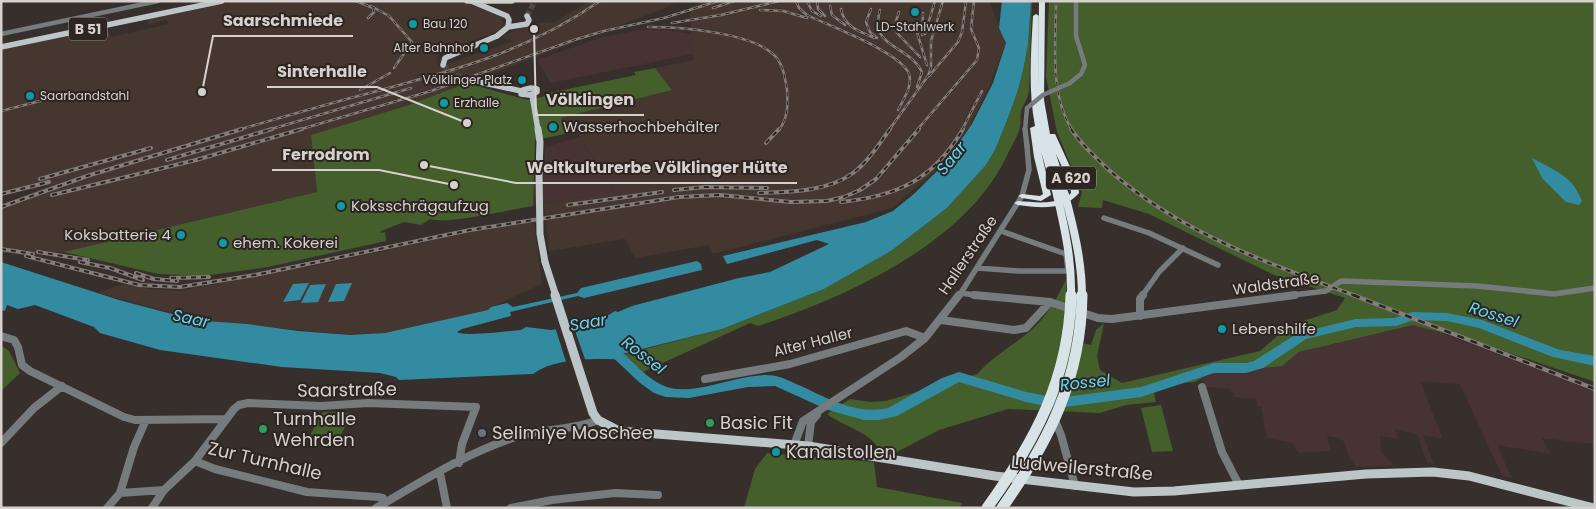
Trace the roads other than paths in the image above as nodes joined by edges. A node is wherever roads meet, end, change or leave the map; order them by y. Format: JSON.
{"nodes":[{"id":1,"x":124,"y":1,"type":"edge"},
{"id":2,"x":158,"y":1,"type":"edge"},
{"id":3,"x":222,"y":1,"type":"edge"},
{"id":4,"x":229,"y":1,"type":"edge"},
{"id":5,"x":469,"y":1,"type":"edge"},
{"id":6,"x":512,"y":1,"type":"edge"},
{"id":7,"x":1037,"y":1,"type":"edge"},
{"id":8,"x":1042,"y":1,"type":"edge"},
{"id":9,"x":1076,"y":1,"type":"edge"},
{"id":10,"x":126,"y":8,"type":"junction"},
{"id":11,"x":527,"y":16,"type":"tunnel mouth"},
{"id":12,"x":132,"y":20,"type":"junction"},
{"id":13,"x":508,"y":27,"type":"junction"},
{"id":14,"x":1,"y":34,"type":"edge"},
{"id":15,"x":1,"y":47,"type":"edge"},
{"id":16,"x":443,"y":66,"type":"dead end"},
{"id":17,"x":475,"y":81,"type":"tunnel mouth"},
{"id":18,"x":1037,"y":85,"type":"junction"},
{"id":19,"x":1039,"y":104,"type":"junction"},
{"id":20,"x":1061,"y":195,"type":"junction"},
{"id":21,"x":1020,"y":200,"type":"junction"},
{"id":22,"x":1104,"y":218,"type":"dead end"},
{"id":23,"x":1001,"y":231,"type":"junction"},
{"id":24,"x":1183,"y":248,"type":"junction"},
{"id":25,"x":1218,"y":265,"type":"dead end"},
{"id":26,"x":977,"y":268,"type":"junction"},
{"id":27,"x":1595,"y":288,"type":"edge"},
{"id":28,"x":961,"y":293,"type":"junction"},
{"id":29,"x":1050,"y":302,"type":"junction"},
{"id":30,"x":1140,"y":316,"type":"junction"},
{"id":31,"x":941,"y":320,"type":"junction"},
{"id":32,"x":1,"y":336,"type":"edge"},
{"id":33,"x":925,"y":338,"type":"junction"},
{"id":34,"x":705,"y":379,"type":"dead end"},
{"id":35,"x":62,"y":386,"type":"junction"},
{"id":36,"x":1202,"y":387,"type":"dead end"},
{"id":37,"x":821,"y":410,"type":"junction"},
{"id":38,"x":1052,"y":413,"type":"dead end"},
{"id":39,"x":225,"y":419,"type":"junction"},
{"id":40,"x":146,"y":420,"type":"junction"},
{"id":41,"x":598,"y":420,"type":"junction"},
{"id":42,"x":1,"y":442,"type":"edge"},
{"id":43,"x":794,"y":445,"type":"junction"},
{"id":44,"x":808,"y":446,"type":"junction"},
{"id":45,"x":195,"y":461,"type":"junction"},
{"id":46,"x":459,"y":463,"type":"junction"},
{"id":47,"x":440,"y":473,"type":"junction"},
{"id":48,"x":1239,"y":485,"type":"junction"},
{"id":49,"x":1075,"y":486,"type":"junction"},
{"id":50,"x":164,"y":490,"type":"junction"},
{"id":51,"x":120,"y":493,"type":"junction"},
{"id":52,"x":658,"y":495,"type":"dead end"},
{"id":53,"x":385,"y":503,"type":"junction"},
{"id":54,"x":107,"y":508,"type":"edge"},
{"id":55,"x":152,"y":508,"type":"edge"},
{"id":56,"x":376,"y":508,"type":"edge"},
{"id":57,"x":447,"y":508,"type":"edge"},
{"id":58,"x":511,"y":508,"type":"edge"},
{"id":59,"x":987,"y":508,"type":"edge"},
{"id":60,"x":1002,"y":508,"type":"edge"},
{"id":61,"x":1594,"y":508,"type":"edge"}],
"edges":[{"from":1,"to":10,"type":"street"},
{"from":2,"to":10,"type":"street"},
{"from":3,"to":12,"type":"main road","number":"B 51"},
{"from":4,"to":12,"type":"main road","number":"B 51"},
{"from":5,"to":6,"type":"main road","bridge":true},
{"from":5,"to":13,"type":"main road"},
{"from":7,"to":18,"type":"highway","number":"A 620"},
{"from":8,"to":18,"type":"highway","number":"A 620"},
{"from":9,"to":21,"type":"street","name":"Hallerstraße","bridge":true},
{"from":10,"to":14,"type":"street"},
{"from":11,"to":13,"type":"main road"},
{"from":12,"to":15,"type":"main road","number":"B 51"},
{"from":13,"to":16,"type":"main road"},
{"from":17,"to":41,"type":"main road","bridge":true},
{"from":18,"to":19,"type":"highway","number":"A 620"},
{"from":19,"to":20,"type":"highway","number":"A 620"},
{"from":19,"to":21,"type":"highway"},
{"from":19,"to":21,"type":"highway","number":"A 620"},
{"from":20,"to":59,"type":"highway","number":"A 620","bridge":true},
{"from":20,"to":60,"type":"highway","number":"A 620","bridge":true},
{"from":21,"to":23,"type":"street","name":"Hallerstraße"},
{"from":22,"to":24,"type":"street"},
{"from":23,"to":26,"type":"street","name":"Hallerstraße"},
{"from":23,"to":26,"type":"street"},
{"from":24,"to":25,"type":"street"},
{"from":24,"to":30,"type":"street"},
{"from":26,"to":28,"type":"street","name":"Hallerstraße"},
{"from":27,"to":30,"type":"street","name":"Waldstraße"},
{"from":28,"to":29,"type":"street","name":"Waldstraße"},
{"from":28,"to":31,"type":"street","name":"Hallerstraße"},
{"from":29,"to":30,"type":"street","name":"Waldstraße"},
{"from":29,"to":31,"type":"street"},
{"from":31,"to":33,"type":"street","name":"Hallerstraße"},
{"from":32,"to":35,"type":"street"},
{"from":33,"to":34,"type":"street","name":"Alter Haller"},
{"from":33,"to":37,"type":"street","name":"Hallerstraße"},
{"from":35,"to":40,"type":"street"},
{"from":35,"to":42,"type":"street"},
{"from":36,"to":48,"type":"street"},
{"from":37,"to":43,"type":"street","name":"Hallerstraße"},
{"from":37,"to":44,"type":"street","name":"Hallerstraße"},
{"from":38,"to":49,"type":"street"},
{"from":39,"to":40,"type":"street"},
{"from":39,"to":45,"type":"street","name":"Saarstraße"},
{"from":39,"to":46,"type":"street","name":"Saarstraße"},
{"from":40,"to":51,"type":"street"},
{"from":41,"to":43,"type":"main road","name":"Ludweilerstraße"},
{"from":41,"to":46,"type":"street"},
{"from":43,"to":44,"type":"main road","name":"Ludweilerstraße"},
{"from":44,"to":49,"type":"main road","name":"Ludweilerstraße"},
{"from":45,"to":50,"type":"street","name":"Saarstraße"},
{"from":45,"to":53,"type":"street","name":"Zur Turnhalle"},
{"from":46,"to":47,"type":"street"},
{"from":47,"to":53,"type":"street"},
{"from":47,"to":57,"type":"street"},
{"from":48,"to":49,"type":"main road","name":"Ludweilerstraße"},
{"from":48,"to":61,"type":"main road","name":"Ludweilerstraße"},
{"from":50,"to":51,"type":"street"},
{"from":50,"to":55,"type":"street","name":"Saarstraße"},
{"from":51,"to":54,"type":"street"},
{"from":52,"to":58,"type":"street"},
{"from":53,"to":56,"type":"street"}]}
